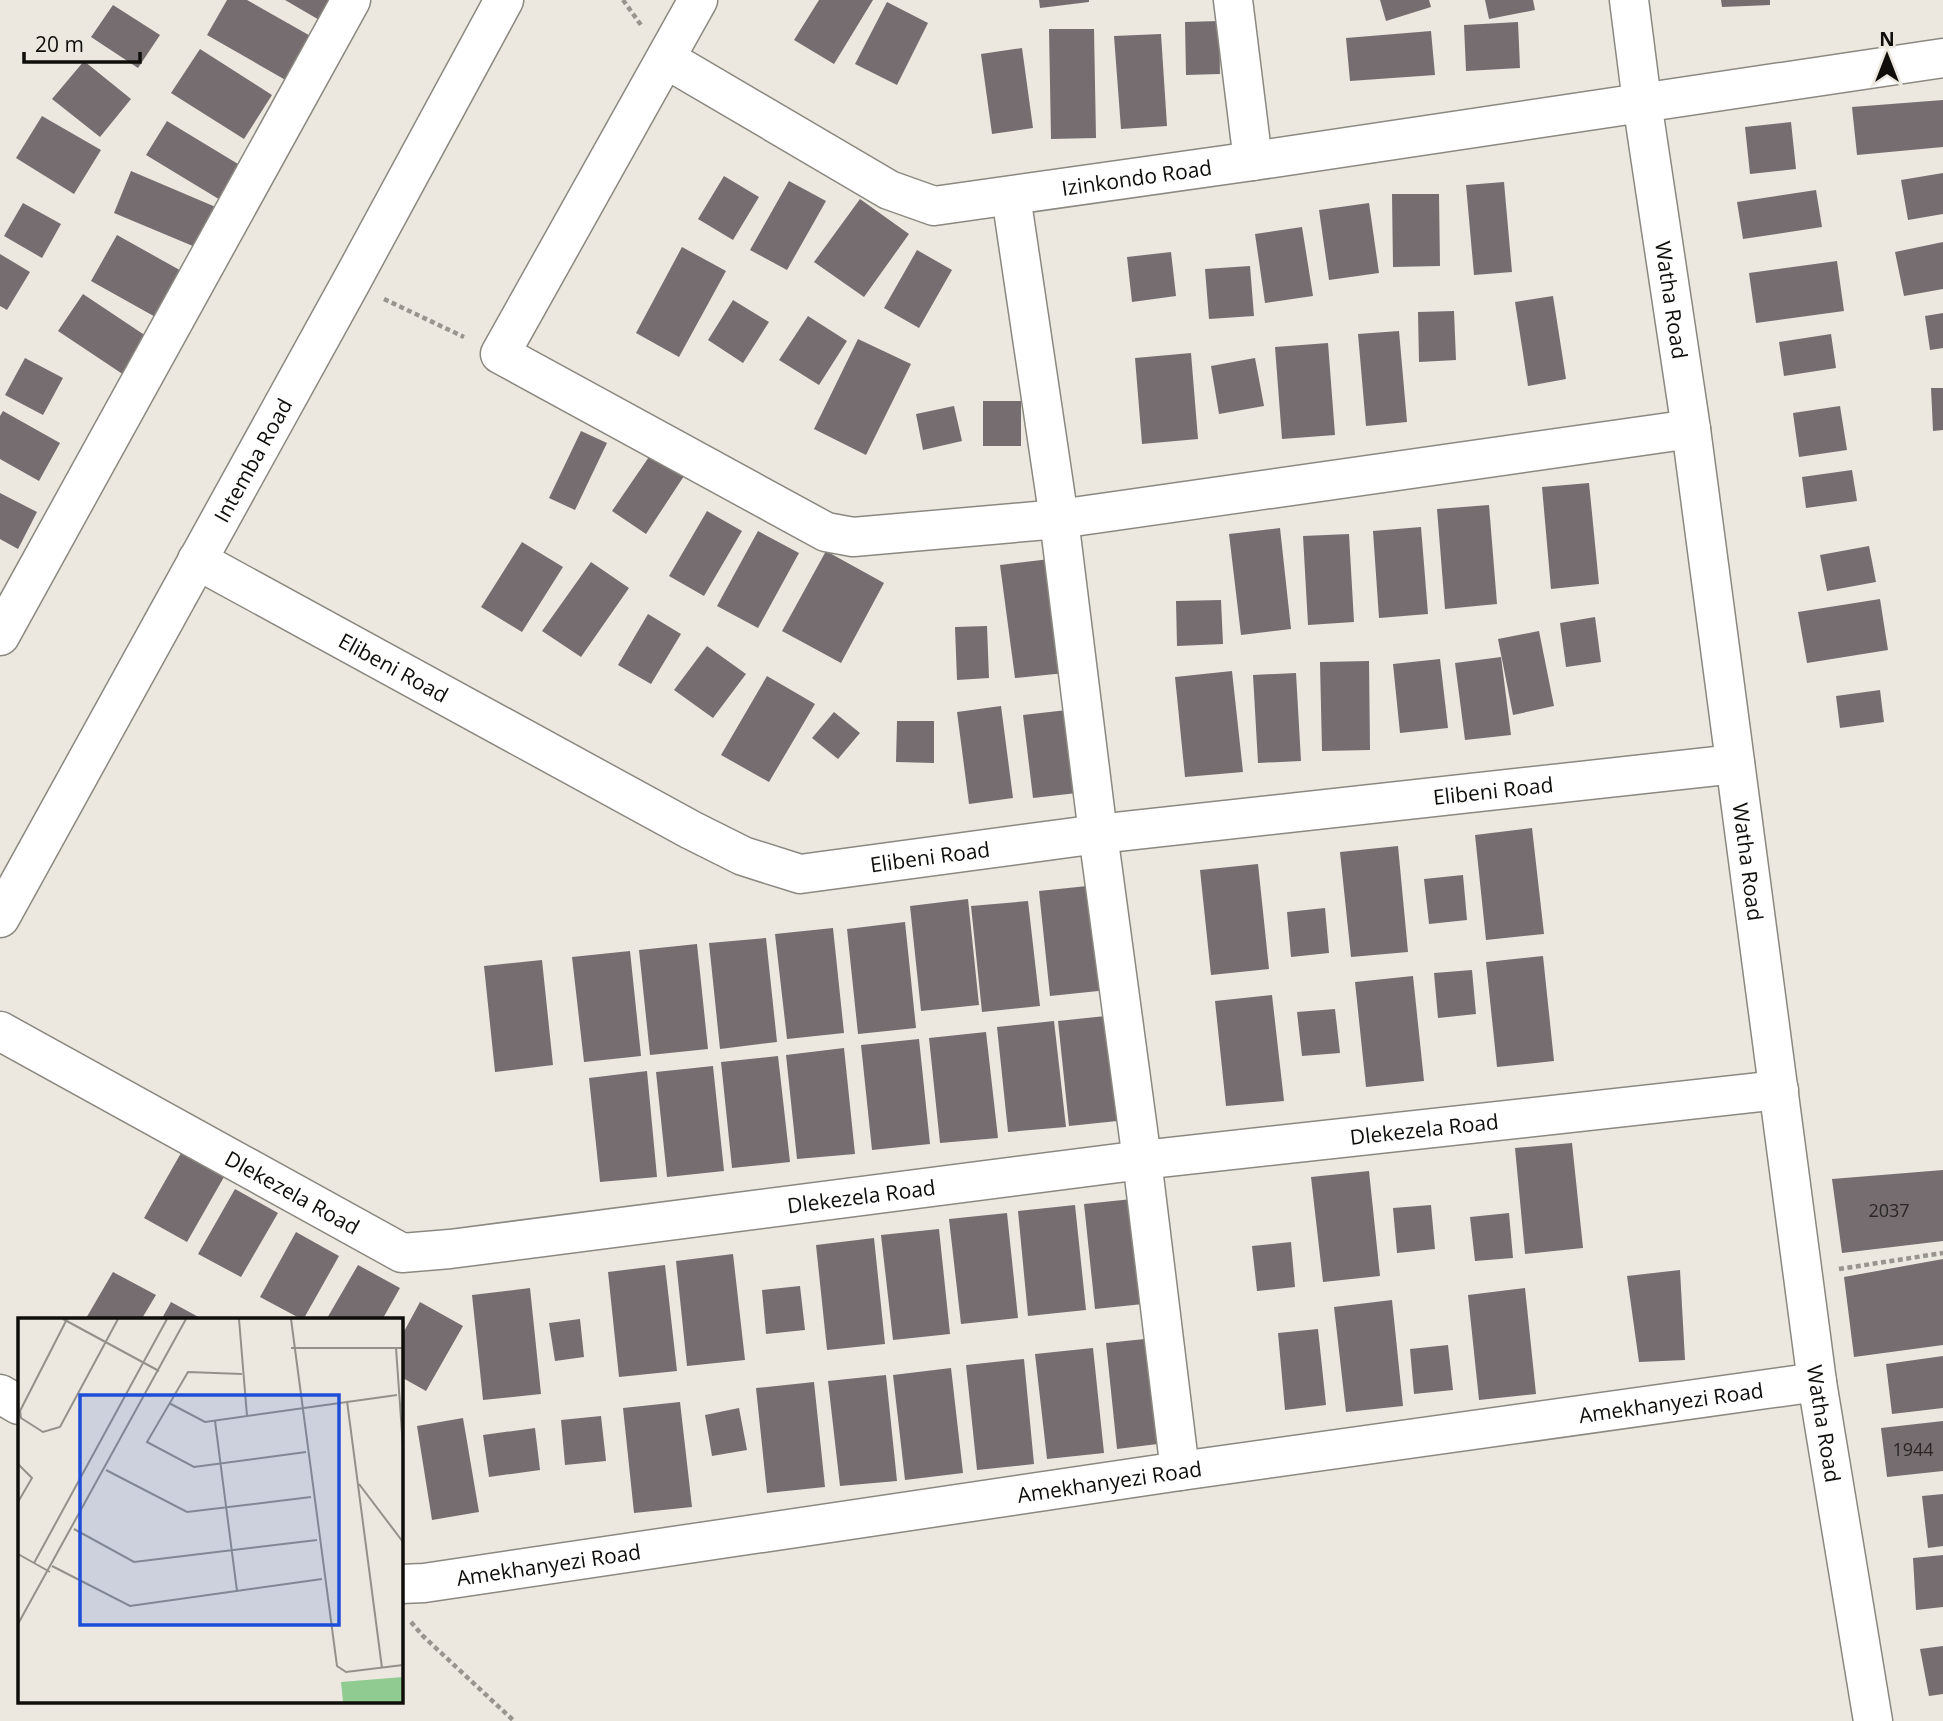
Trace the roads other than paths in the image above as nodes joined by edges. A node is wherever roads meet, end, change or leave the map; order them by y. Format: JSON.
{"nodes":[{"id":1,"x":351,"y":0,"type":"edge"},
{"id":2,"x":504,"y":0,"type":"edge"},
{"id":3,"x":698,"y":0,"type":"edge"},
{"id":4,"x":1233,"y":0,"type":"edge"},
{"id":5,"x":1629,"y":0,"type":"edge"},
{"id":6,"x":1943,"y":58,"type":"edge"},
{"id":7,"x":666,"y":60,"type":"junction"},
{"id":8,"x":1643,"y":102,"type":"junction"},
{"id":9,"x":1253,"y":161,"type":"junction"},
{"id":10,"x":1011,"y":195,"type":"junction"},
{"id":11,"x":1691,"y":429,"type":"junction"},
{"id":12,"x":1059,"y":519,"type":"junction"},
{"id":13,"x":197,"y":560,"type":"junction"},
{"id":14,"x":0,"y":636,"type":"edge"},
{"id":15,"x":1735,"y":764,"type":"junction"},
{"id":16,"x":1098,"y":834,"type":"junction"},
{"id":17,"x":0,"y":918,"type":"edge"},
{"id":18,"x":0,"y":1031,"type":"edge"},
{"id":19,"x":1779,"y":1090,"type":"junction"},
{"id":20,"x":1142,"y":1160,"type":"junction"},
{"id":21,"x":1817,"y":1382,"type":"junction"},
{"id":22,"x":0,"y":1394,"type":"edge"},
{"id":23,"x":18,"y":1404,"type":"edge"},
{"id":24,"x":1180,"y":1471,"type":"junction"},
{"id":25,"x":404,"y":1602,"type":"edge"},
{"id":26,"x":1873,"y":1721,"type":"edge"}],
"edges":[{"from":1,"to":14,"type":"street"},
{"from":2,"to":13,"type":"street","name":"Intemba Road"},
{"from":3,"to":7,"type":"street"},
{"from":4,"to":9,"type":"street"},
{"from":5,"to":8,"type":"street","name":"Watha Road"},
{"from":6,"to":8,"type":"street","name":"Izinkondo Road"},
{"from":7,"to":10,"type":"street","name":"Izinkondo Road"},
{"from":7,"to":12,"type":"street"},
{"from":8,"to":9,"type":"street","name":"Izinkondo Road"},
{"from":8,"to":11,"type":"street","name":"Watha Road"},
{"from":9,"to":10,"type":"street","name":"Izinkondo Road"},
{"from":10,"to":12,"type":"street"},
{"from":11,"to":12,"type":"street"},
{"from":11,"to":15,"type":"street","name":"Watha Road"},
{"from":12,"to":16,"type":"street"},
{"from":13,"to":16,"type":"street","name":"Elibeni Road"},
{"from":13,"to":17,"type":"street","name":"Intemba Road"},
{"from":15,"to":16,"type":"street","name":"Elibeni Road"},
{"from":15,"to":19,"type":"street","name":"Watha Road"},
{"from":16,"to":20,"type":"street"},
{"from":18,"to":20,"type":"street","name":"Dlekezela Road"},
{"from":19,"to":20,"type":"street","name":"Dlekezela Road"},
{"from":19,"to":21,"type":"street","name":"Watha Road"},
{"from":20,"to":24,"type":"street"},
{"from":21,"to":24,"type":"street","name":"Amekhanyezi Road"},
{"from":21,"to":26,"type":"street","name":"Watha Road"},
{"from":22,"to":23,"type":"street"},
{"from":24,"to":25,"type":"street","name":"Amekhanyezi Road"}]}
